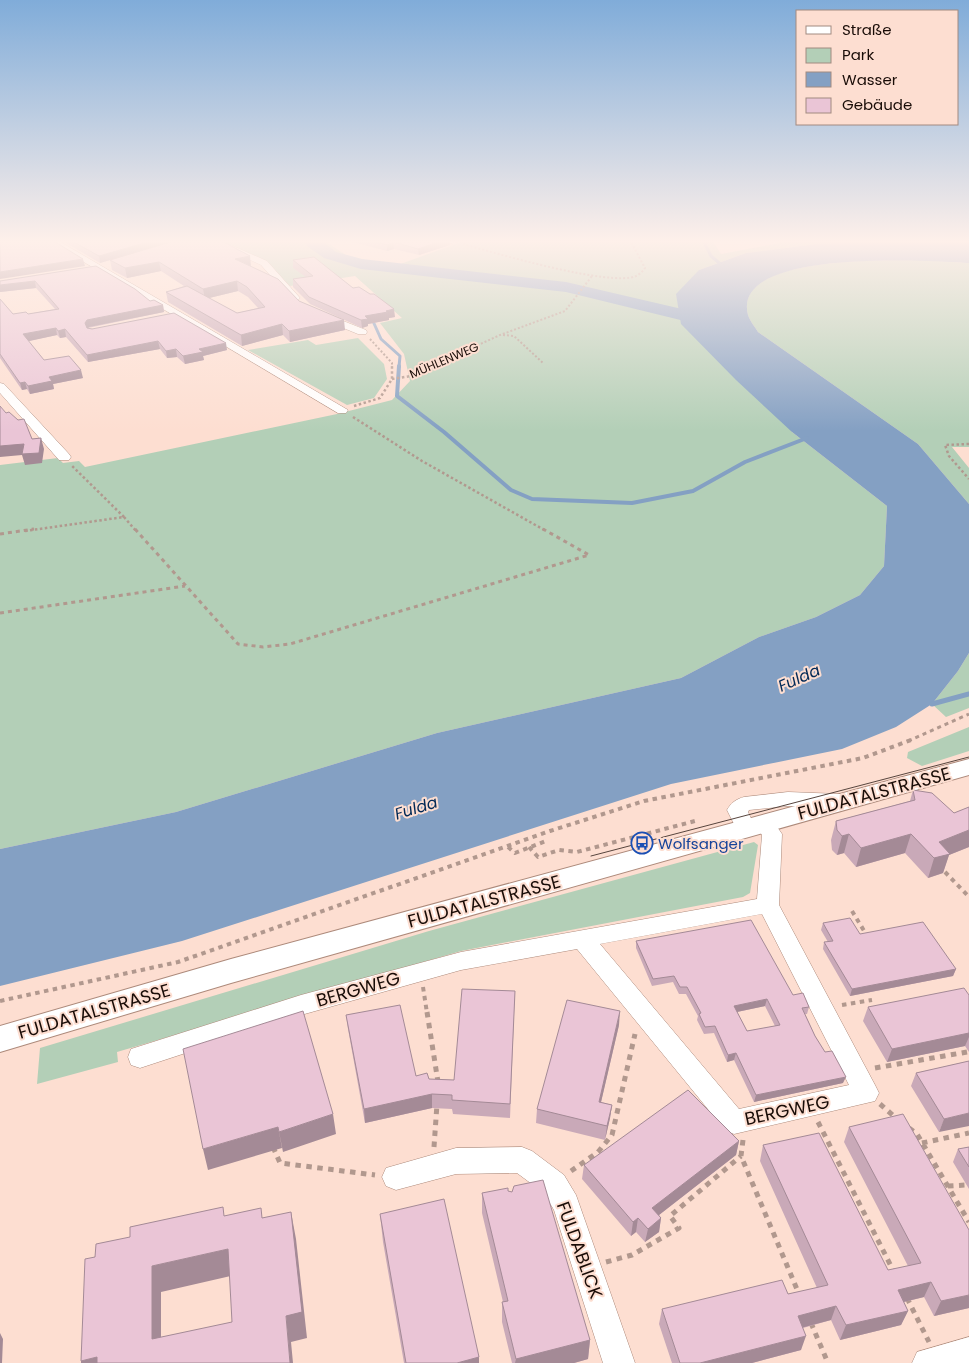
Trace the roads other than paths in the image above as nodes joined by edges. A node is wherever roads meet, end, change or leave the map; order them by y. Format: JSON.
{"nodes":[{"id":1,"x":163,"y":304,"type":"edge"},
{"id":2,"x":303,"y":304,"type":"edge"},
{"id":3,"x":179,"y":314,"type":"junction"},
{"id":4,"x":160,"y":318,"type":"edge"},
{"id":5,"x":362,"y":332,"type":"road end"},
{"id":6,"x":0,"y":386,"type":"edge"},
{"id":7,"x":15,"y":403,"type":"junction"},
{"id":8,"x":0,"y":405,"type":"edge"},
{"id":9,"x":342,"y":410,"type":"road end"},
{"id":10,"x":64,"y":457,"type":"road end"},
{"id":11,"x":969,"y":767,"type":"edge"},
{"id":12,"x":755,"y":826,"type":"junction"},
{"id":13,"x":768,"y":905,"type":"junction"},
{"id":14,"x":581,"y":938,"type":"junction"},
{"id":15,"x":0,"y":1039,"type":"edge"},
{"id":16,"x":140,"y":1056,"type":"dead end"},
{"id":17,"x":396,"y":1177,"type":"road end"},
{"id":18,"x":969,"y":1352,"type":"edge"},
{"id":19,"x":933,"y":1362,"type":"edge"},
{"id":20,"x":619,"y":1363,"type":"edge"}],
"edges":[{"from":1,"to":3,"type":"street"},
{"from":2,"to":5,"type":"street"},
{"from":3,"to":4,"type":"street"},
{"from":3,"to":9,"type":"street"},
{"from":6,"to":7,"type":"street"},
{"from":7,"to":8,"type":"street"},
{"from":7,"to":10,"type":"street"},
{"from":11,"to":12,"type":"main road","name":"FULDATALSTRASSE"},
{"from":12,"to":13,"type":"street"},
{"from":12,"to":15,"type":"main road","name":"FULDATALSTRASSE"},
{"from":13,"to":14,"type":"street","name":"BERGWEG"},
{"from":13,"to":14,"type":"street","name":"BERGWEG"},
{"from":14,"to":16,"type":"street","name":"BERGWEG"},
{"from":17,"to":20,"type":"street","name":"FULDABLICK"},
{"from":18,"to":19,"type":"street"}]}
